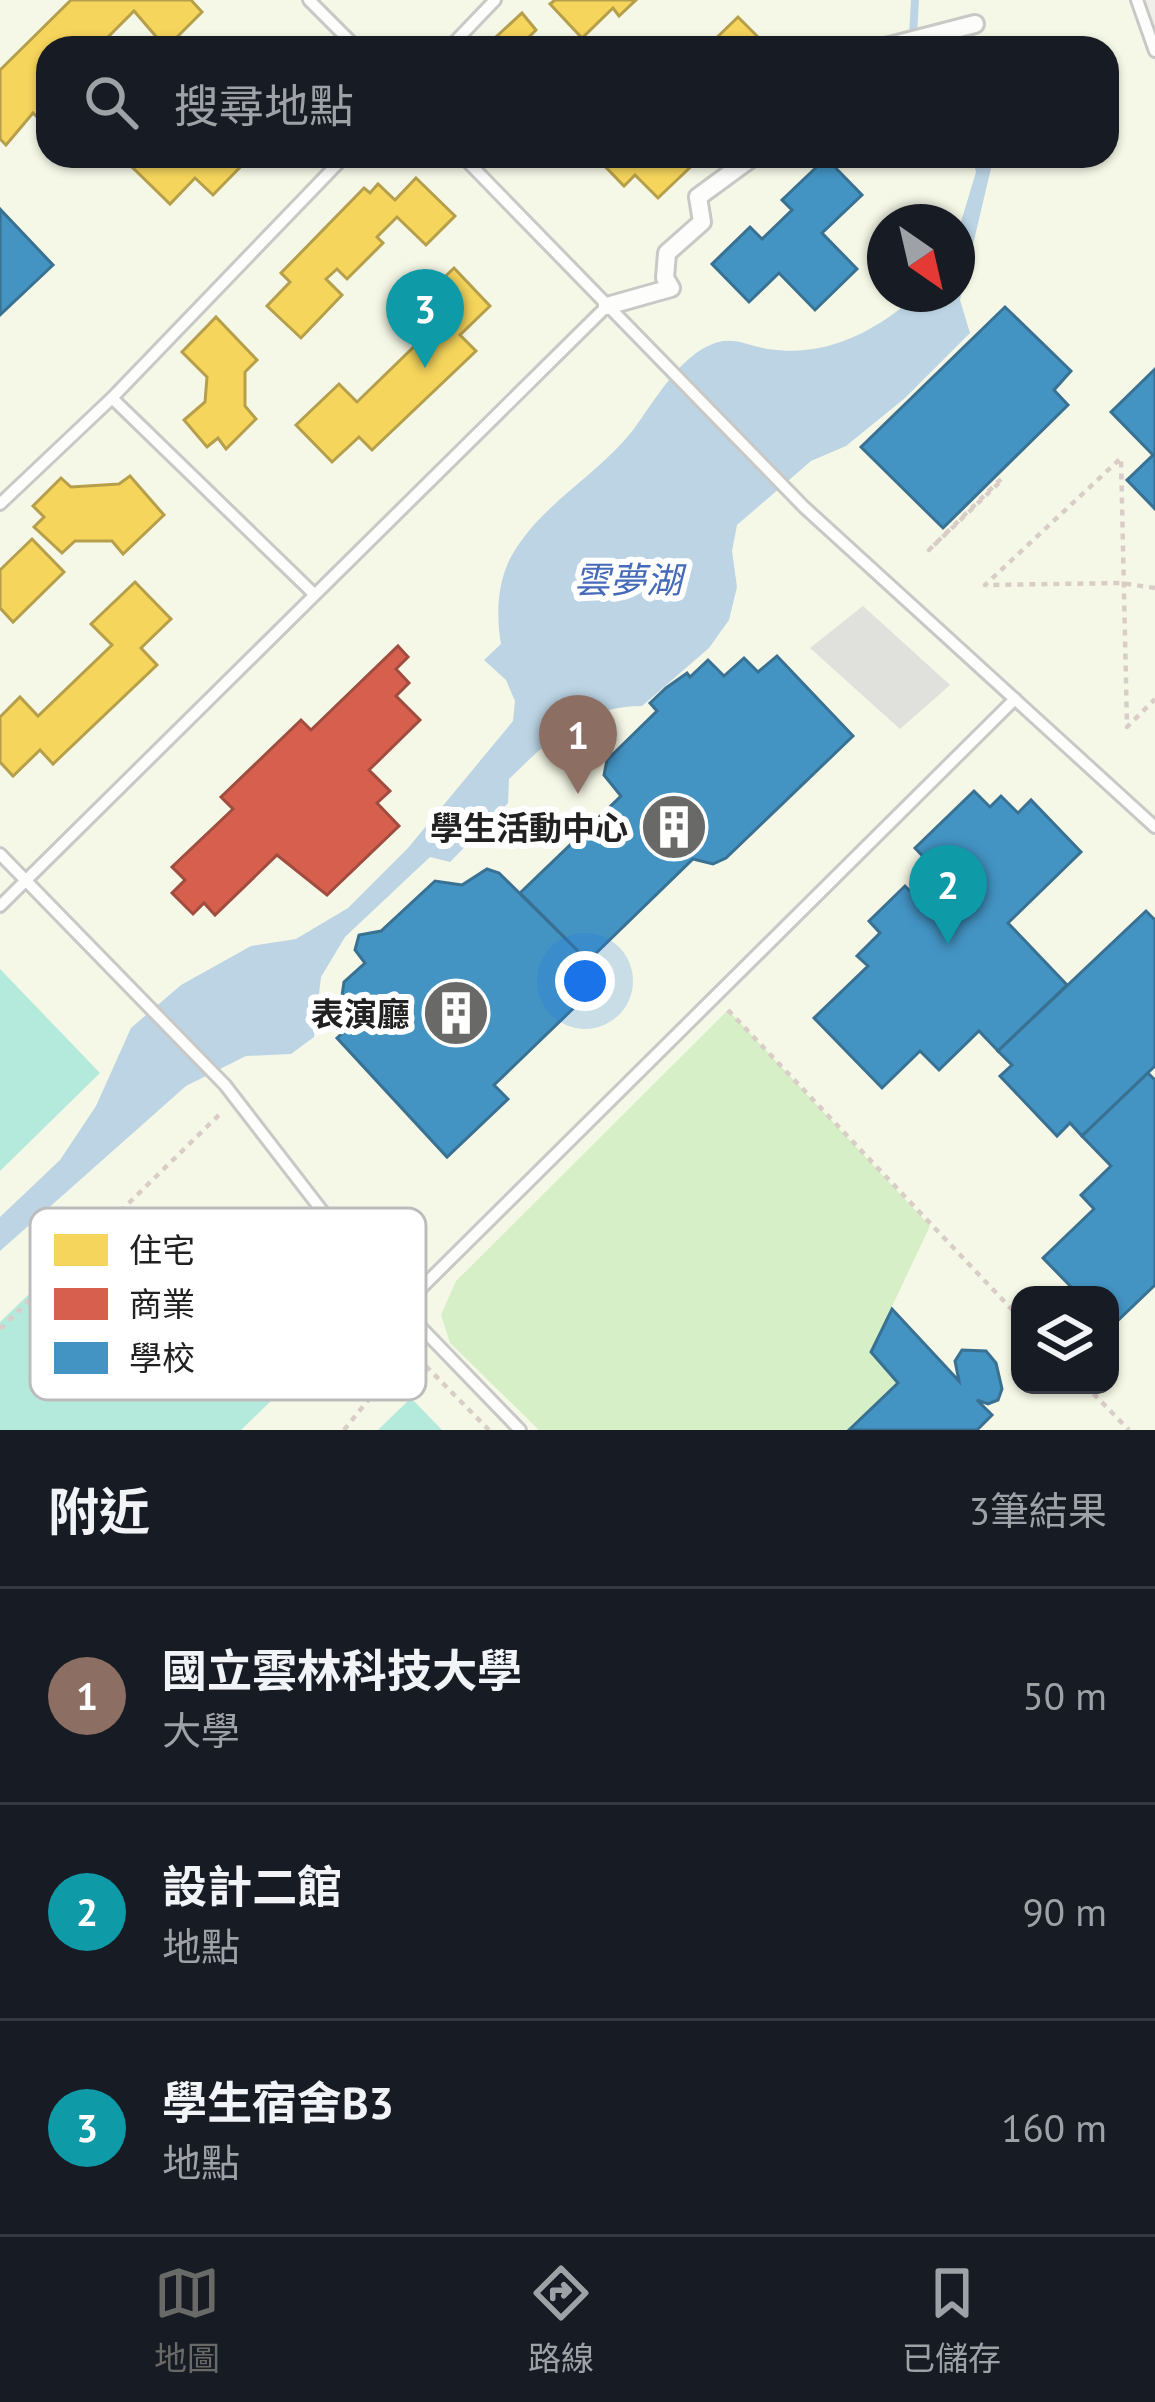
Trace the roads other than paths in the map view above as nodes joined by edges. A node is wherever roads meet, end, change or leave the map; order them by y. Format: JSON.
{"nodes":[{"id":1,"x":309,"y":0,"type":"edge"},
{"id":2,"x":495,"y":0,"type":"edge"},
{"id":3,"x":1137,"y":0,"type":"edge"},
{"id":4,"x":975,"y":24,"type":"dead end"},
{"id":5,"x":345,"y":36,"type":"edge"},
{"id":6,"x":460,"y":36,"type":"edge"},
{"id":7,"x":929,"y":36,"type":"edge"},
{"id":8,"x":1155,"y":51,"type":"edge"},
{"id":9,"x":333,"y":168,"type":"edge"},
{"id":10,"x":474,"y":168,"type":"edge"},
{"id":11,"x":738,"y":168,"type":"edge"},
{"id":12,"x":607,"y":306,"type":"junction"},
{"id":13,"x":112,"y":398,"type":"junction"},
{"id":14,"x":0,"y":504,"type":"edge"},
{"id":15,"x":314,"y":594,"type":"junction"},
{"id":16,"x":1015,"y":699,"type":"junction"},
{"id":17,"x":1155,"y":827,"type":"edge"},
{"id":18,"x":0,"y":854,"type":"edge"},
{"id":19,"x":26,"y":880,"type":"junction"},
{"id":20,"x":0,"y":906,"type":"edge"},
{"id":21,"x":322,"y":1208,"type":"edge"},
{"id":22,"x":426,"y":1283,"type":"edge"},
{"id":23,"x":426,"y":1335,"type":"edge"},
{"id":24,"x":520,"y":1430,"type":"edge"}],
"edges":[{"from":1,"to":5,"type":"lane"},
{"from":2,"to":6,"type":"lane"},
{"from":3,"to":8,"type":"lane"},
{"from":4,"to":7,"type":"street"},
{"from":9,"to":13,"type":"lane"},
{"from":10,"to":12,"type":"lane"},
{"from":11,"to":12,"type":"street"},
{"from":12,"to":15,"type":"lane"},
{"from":12,"to":16,"type":"lane"},
{"from":13,"to":14,"type":"lane"},
{"from":13,"to":15,"type":"lane"},
{"from":15,"to":19,"type":"lane"},
{"from":16,"to":17,"type":"lane"},
{"from":16,"to":22,"type":"lane"},
{"from":18,"to":19,"type":"lane"},
{"from":19,"to":20,"type":"lane"},
{"from":19,"to":21,"type":"lane"},
{"from":23,"to":24,"type":"lane"}]}
